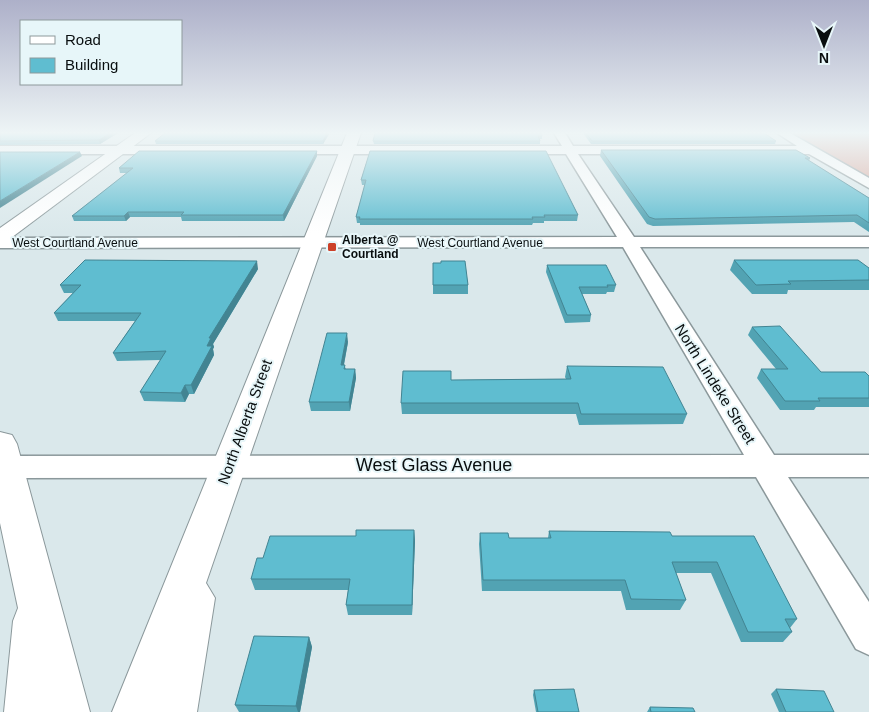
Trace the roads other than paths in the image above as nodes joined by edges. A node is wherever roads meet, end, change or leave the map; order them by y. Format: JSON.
{"nodes":[{"id":1,"x":98,"y":166,"type":"edge"},
{"id":2,"x":342,"y":166,"type":"edge"},
{"id":3,"x":579,"y":166,"type":"edge"},
{"id":4,"x":839,"y":166,"type":"edge"},
{"id":5,"x":869,"y":184,"type":"edge"},
{"id":6,"x":0,"y":237,"type":"edge"},
{"id":7,"x":869,"y":242,"type":"edge"},
{"id":8,"x":0,"y":243,"type":"edge"},
{"id":9,"x":313,"y":243,"type":"junction"},
{"id":10,"x":629,"y":243,"type":"junction"},
{"id":11,"x":2,"y":459,"type":"edge"},
{"id":12,"x":765,"y":465,"type":"junction"},
{"id":13,"x":230,"y":466,"type":"junction"},
{"id":14,"x":869,"y":466,"type":"edge"},
{"id":15,"x":208,"y":522,"type":"junction"},
{"id":16,"x":36,"y":594,"type":"junction"},
{"id":17,"x":869,"y":636,"type":"edge"},
{"id":18,"x":29,"y":712,"type":"edge"},
{"id":19,"x":65,"y":712,"type":"edge"},
{"id":20,"x":137,"y":712,"type":"edge"},
{"id":21,"x":172,"y":712,"type":"edge"}],
"edges":[{"from":1,"to":6,"type":"main road"},
{"from":2,"to":9,"type":"main road","name":"North Alberta Street"},
{"from":3,"to":10,"type":"street","name":"North Lindeke Street"},
{"from":4,"to":5,"type":"street"},
{"from":7,"to":10,"type":"street","name":"West Courtland Avenue"},
{"from":8,"to":9,"type":"street","name":"West Courtland Avenue"},
{"from":9,"to":10,"type":"street","name":"West Courtland Avenue"},
{"from":9,"to":13,"type":"main road","name":"North Alberta Street"},
{"from":10,"to":12,"type":"street","name":"North Lindeke Street"},
{"from":11,"to":13,"type":"street","name":"West Glass Avenue"},
{"from":11,"to":16,"type":"main road"},
{"from":12,"to":13,"type":"street","name":"West Glass Avenue"},
{"from":12,"to":14,"type":"street","name":"West Glass Avenue"},
{"from":12,"to":17,"type":"street","name":"North Lindeke Street"},
{"from":13,"to":15,"type":"main road","name":"North Alberta Street"},
{"from":15,"to":20,"type":"main road","name":"North Alberta Street"},
{"from":15,"to":21,"type":"main road"},
{"from":16,"to":18,"type":"main road"},
{"from":16,"to":19,"type":"main road"}]}
